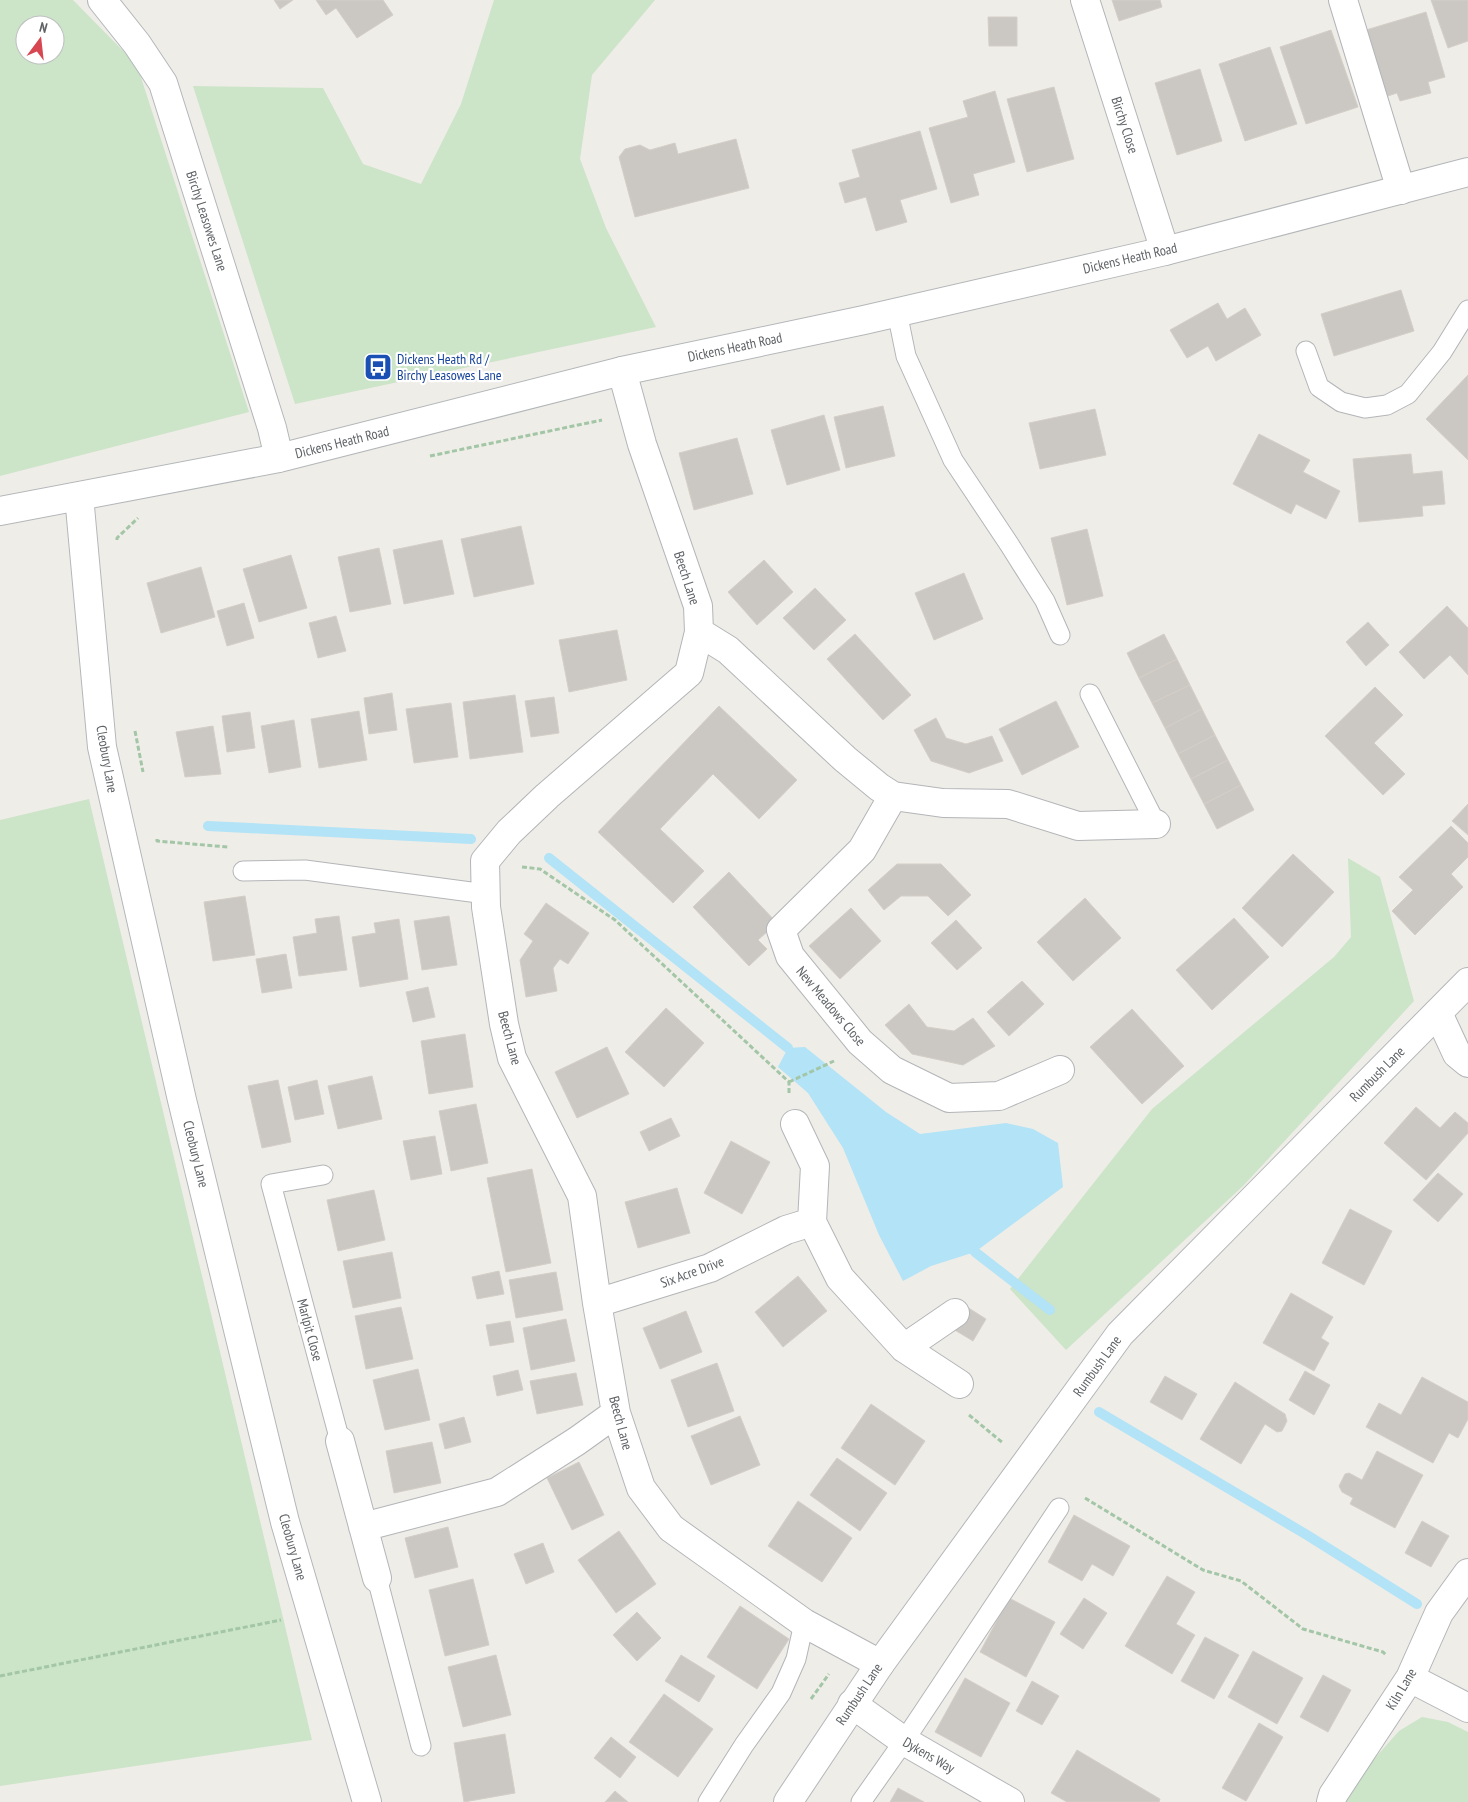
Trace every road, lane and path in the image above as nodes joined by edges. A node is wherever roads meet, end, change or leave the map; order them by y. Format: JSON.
{"nodes":[{"id":1,"x":102,"y":0,"type":"edge"},
{"id":2,"x":1086,"y":0,"type":"edge"},
{"id":3,"x":1343,"y":0,"type":"edge"},
{"id":4,"x":1468,"y":172,"type":"edge"},
{"id":5,"x":1401,"y":190,"type":"junction"},
{"id":6,"x":1165,"y":251,"type":"junction"},
{"id":7,"x":1468,"y":310,"type":"edge"},
{"id":8,"x":897,"y":312,"type":"junction"},
{"id":9,"x":1306,"y":351,"type":"dead end"},
{"id":10,"x":622,"y":371,"type":"junction"},
{"id":11,"x":635,"y":413,"type":"junction"},
{"id":12,"x":422,"y":457,"type":"dead end"},
{"id":13,"x":279,"y":458,"type":"junction"},
{"id":14,"x":79,"y":496,"type":"junction"},
{"id":15,"x":0,"y":511,"type":"edge"},
{"id":16,"x":141,"y":516,"type":"dead end"},
{"id":17,"x":116,"y":546,"type":"dead end"},
{"id":18,"x":699,"y":632,"type":"junction"},
{"id":19,"x":1060,"y":635,"type":"dead end"},
{"id":20,"x":1090,"y":694,"type":"dead end"},
{"id":21,"x":134,"y":725,"type":"dead end"},
{"id":22,"x":144,"y":773,"type":"dead end"},
{"id":23,"x":893,"y":796,"type":"junction"},
{"id":24,"x":1156,"y":824,"type":"joint"},
{"id":25,"x":155,"y":831,"type":"dead end"},
{"id":26,"x":236,"y":847,"type":"dead end"},
{"id":27,"x":485,"y":861,"type":"junction"},
{"id":28,"x":243,"y":872,"type":"dead end"},
{"id":29,"x":486,"y":894,"type":"junction"},
{"id":30,"x":1468,"y":982,"type":"edge"},
{"id":31,"x":1438,"y":1013,"type":"junction"},
{"id":32,"x":836,"y":1061,"type":"dead end"},
{"id":33,"x":1468,"y":1063,"type":"edge"},
{"id":34,"x":1060,"y":1070,"type":"dead end"},
{"id":35,"x":794,"y":1124,"type":"dead end"},
{"id":36,"x":322,"y":1175,"type":"dead end"},
{"id":37,"x":812,"y":1222,"type":"junction"},
{"id":38,"x":597,"y":1303,"type":"junction"},
{"id":39,"x":955,"y":1314,"type":"dead end"},
{"id":40,"x":904,"y":1348,"type":"junction"},
{"id":41,"x":961,"y":1397,"type":"joint"},
{"id":42,"x":616,"y":1412,"type":"junction"},
{"id":43,"x":340,"y":1441,"type":"joint"},
{"id":44,"x":1008,"y":1448,"type":"dead end"},
{"id":45,"x":1077,"y":1493,"type":"dead end"},
{"id":46,"x":1059,"y":1508,"type":"dead end"},
{"id":47,"x":363,"y":1527,"type":"junction"},
{"id":48,"x":1468,"y":1573,"type":"edge"},
{"id":49,"x":377,"y":1578,"type":"joint"},
{"id":50,"x":312,"y":1613,"type":"junction"},
{"id":51,"x":804,"y":1623,"type":"junction"},
{"id":52,"x":880,"y":1664,"type":"junction"},
{"id":53,"x":0,"y":1676,"type":"edge"},
{"id":54,"x":1410,"y":1678,"type":"junction"},
{"id":55,"x":852,"y":1704,"type":"junction"},
{"id":56,"x":1468,"y":1708,"type":"edge"},
{"id":57,"x":904,"y":1741,"type":"junction"},
{"id":58,"x":420,"y":1746,"type":"dead end"},
{"id":59,"x":367,"y":1802,"type":"edge"},
{"id":60,"x":708,"y":1802,"type":"edge"},
{"id":61,"x":788,"y":1802,"type":"edge"},
{"id":62,"x":861,"y":1802,"type":"edge"},
{"id":63,"x":1010,"y":1802,"type":"edge"},
{"id":64,"x":1331,"y":1802,"type":"edge"}],
"edges":[{"from":1,"to":13,"type":"street","name":"Birchy Leasowes Lane"},
{"from":2,"to":6,"type":"street","name":"Birchy Close"},
{"from":3,"to":5,"type":"street"},
{"from":4,"to":5,"type":"street","name":"Dickens Heath Road"},
{"from":5,"to":6,"type":"street","name":"Dickens Heath Road"},
{"from":6,"to":8,"type":"street","name":"Dickens Heath Road"},
{"from":7,"to":9,"type":"lane"},
{"from":8,"to":10,"type":"street","name":"Dickens Heath Road"},
{"from":8,"to":19,"type":"lane"},
{"from":10,"to":11,"type":"street","name":"Beech Lane"},
{"from":10,"to":13,"type":"street","name":"Dickens Heath Road"},
{"from":11,"to":12,"type":"path"},
{"from":11,"to":18,"type":"street","name":"Beech Lane"},
{"from":13,"to":14,"type":"street","name":"Dickens Heath Road"},
{"from":14,"to":15,"type":"street","name":"Dickens Heath Road"},
{"from":14,"to":50,"type":"street","name":"Cleobury Lane"},
{"from":16,"to":17,"type":"path"},
{"from":18,"to":23,"type":"street"},
{"from":18,"to":27,"type":"street","name":"Beech Lane"},
{"from":20,"to":24,"type":"lane"},
{"from":21,"to":22,"type":"path"},
{"from":23,"to":24,"type":"street"},
{"from":23,"to":34,"type":"street","name":"New Meadows Close"},
{"from":25,"to":26,"type":"path"},
{"from":27,"to":29,"type":"street","name":"Beech Lane"},
{"from":27,"to":32,"type":"path"},
{"from":28,"to":29,"type":"lane"},
{"from":29,"to":38,"type":"street","name":"Beech Lane"},
{"from":30,"to":31,"type":"street","name":"Rumbush Lane"},
{"from":31,"to":33,"type":"street"},
{"from":31,"to":52,"type":"street","name":"Rumbush Lane"},
{"from":35,"to":37,"type":"street"},
{"from":36,"to":43,"type":"lane","name":"Marlpit Close"},
{"from":37,"to":38,"type":"street","name":"Six Acre Drive"},
{"from":37,"to":40,"type":"street"},
{"from":38,"to":42,"type":"street","name":"Beech Lane"},
{"from":39,"to":40,"type":"street"},
{"from":40,"to":41,"type":"street"},
{"from":41,"to":44,"type":"path"},
{"from":42,"to":47,"type":"street"},
{"from":42,"to":51,"type":"street","name":"Beech Lane"},
{"from":43,"to":47,"type":"street","name":"Marlpit Close"},
{"from":45,"to":54,"type":"path"},
{"from":46,"to":57,"type":"lane"},
{"from":47,"to":49,"type":"street","name":"Marlpit Close"},
{"from":48,"to":54,"type":"street","name":"Kiln Lane"},
{"from":49,"to":58,"type":"lane","name":"Marlpit Close"},
{"from":50,"to":53,"type":"path"},
{"from":50,"to":59,"type":"street","name":"Cleobury Lane"},
{"from":51,"to":52,"type":"street","name":"Beech Lane"},
{"from":51,"to":60,"type":"lane"},
{"from":52,"to":55,"type":"street","name":"Rumbush Lane"},
{"from":54,"to":56,"type":"street"},
{"from":54,"to":64,"type":"street","name":"Kiln Lane"},
{"from":55,"to":57,"type":"street","name":"Dykens Way"},
{"from":55,"to":61,"type":"street","name":"Rumbush Lane"},
{"from":57,"to":62,"type":"lane"},
{"from":57,"to":63,"type":"street","name":"Dykens Way"}]}
